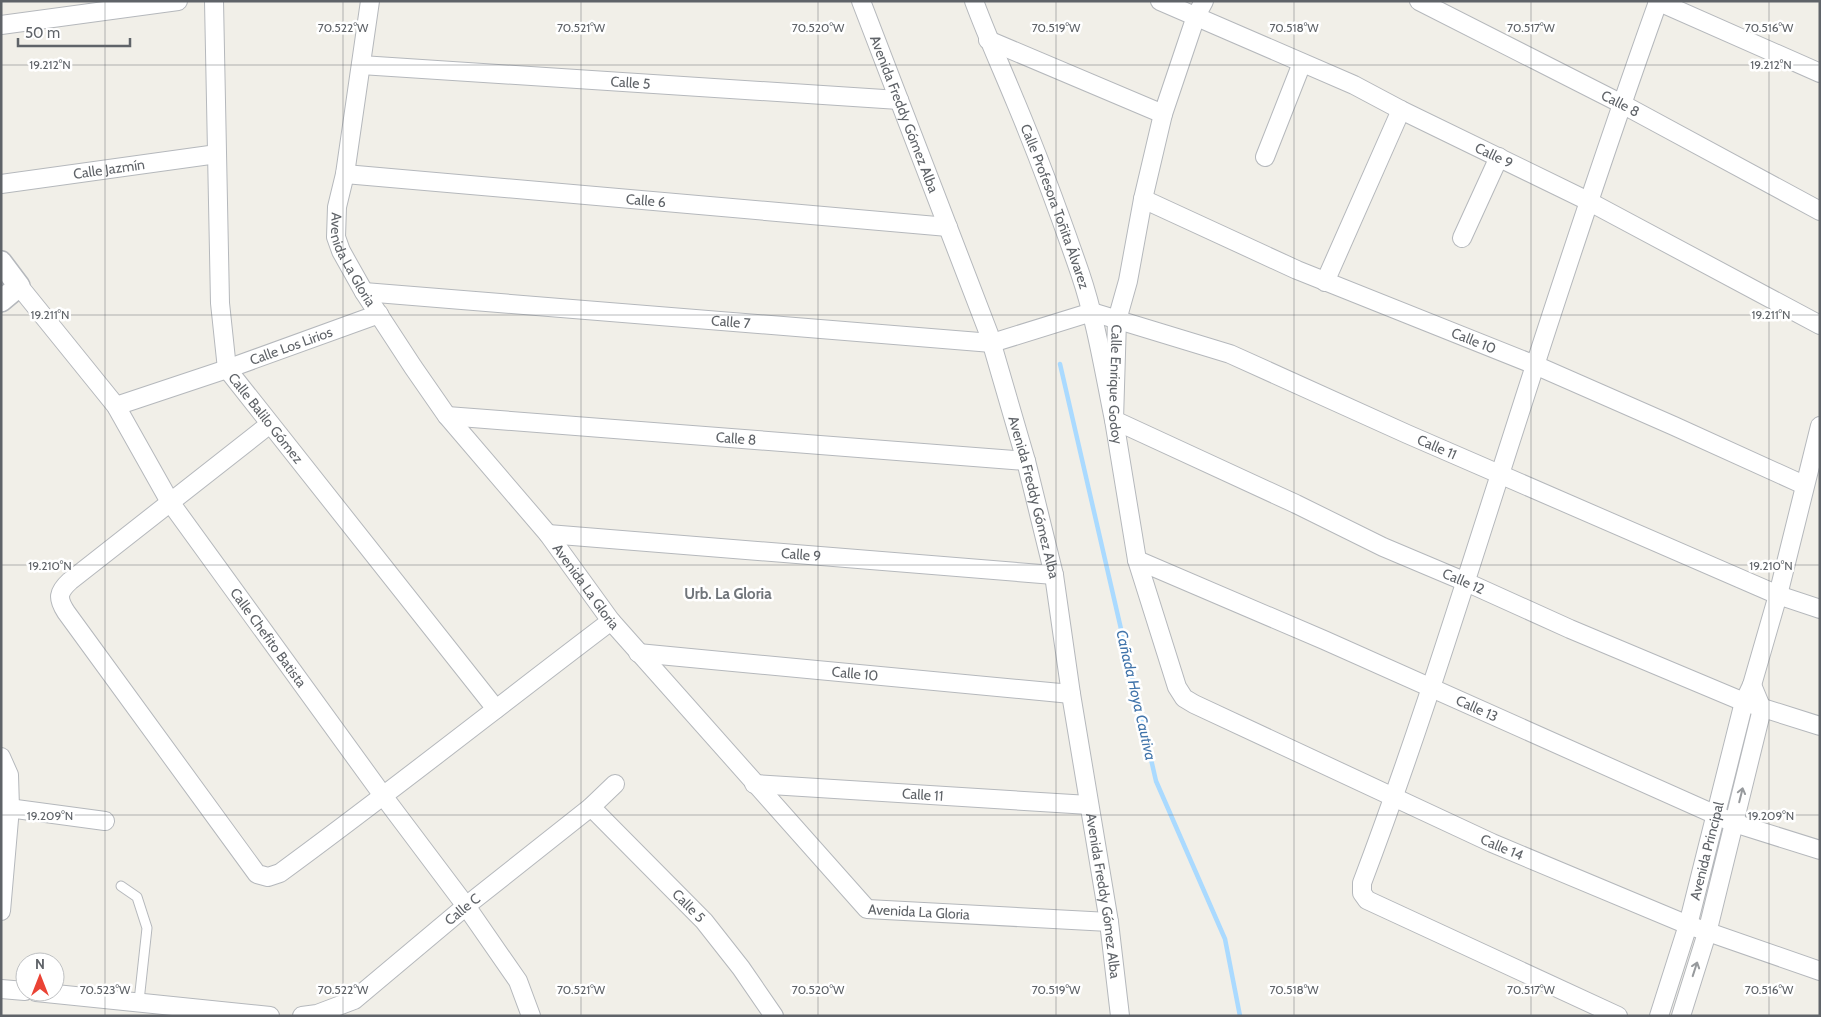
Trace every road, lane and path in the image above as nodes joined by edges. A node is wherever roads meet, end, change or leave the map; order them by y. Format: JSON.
{"nodes":[{"id":1,"x":178,"y":1,"type":"edge"},
{"id":2,"x":214,"y":1,"type":"edge"},
{"id":3,"x":370,"y":1,"type":"edge"},
{"id":4,"x":861,"y":1,"type":"edge"},
{"id":5,"x":974,"y":1,"type":"edge"},
{"id":6,"x":1160,"y":1,"type":"edge"},
{"id":7,"x":1419,"y":1,"type":"edge"},
{"id":8,"x":1658,"y":2,"type":"edge"},
{"id":9,"x":1200,"y":9,"type":"edge"},
{"id":10,"x":1,"y":25,"type":"edge"},
{"id":11,"x":988,"y":40,"type":"junction"},
{"id":12,"x":1302,"y":63,"type":"junction"},
{"id":13,"x":361,"y":65,"type":"junction"},
{"id":14,"x":1820,"y":73,"type":"edge"},
{"id":15,"x":899,"y":100,"type":"junction"},
{"id":16,"x":1622,"y":104,"type":"junction"},
{"id":17,"x":1401,"y":110,"type":"junction"},
{"id":18,"x":1163,"y":114,"type":"junction"},
{"id":19,"x":217,"y":154,"type":"junction"},
{"id":20,"x":1265,"y":157,"type":"dead end"},
{"id":21,"x":1498,"y":157,"type":"junction"},
{"id":22,"x":345,"y":174,"type":"junction"},
{"id":23,"x":1,"y":184,"type":"edge"},
{"id":24,"x":1143,"y":199,"type":"junction"},
{"id":25,"x":1588,"y":201,"type":"junction"},
{"id":26,"x":1820,"y":211,"type":"edge"},
{"id":27,"x":948,"y":227,"type":"junction"},
{"id":28,"x":1462,"y":238,"type":"dead end"},
{"id":29,"x":1,"y":262,"type":"edge"},
{"id":30,"x":1325,"y":282,"type":"junction"},
{"id":31,"x":19,"y":286,"type":"junction"},
{"id":32,"x":364,"y":292,"type":"junction"},
{"id":33,"x":1,"y":300,"type":"edge"},
{"id":34,"x":1092,"y":312,"type":"junction"},
{"id":35,"x":379,"y":314,"type":"junction"},
{"id":36,"x":1117,"y":320,"type":"junction"},
{"id":37,"x":1820,"y":325,"type":"edge"},
{"id":38,"x":992,"y":343,"type":"junction"},
{"id":39,"x":1535,"y":365,"type":"junction"},
{"id":40,"x":228,"y":368,"type":"junction"},
{"id":41,"x":116,"y":406,"type":"junction"},
{"id":42,"x":447,"y":416,"type":"junction"},
{"id":43,"x":1114,"y":420,"type":"junction"},
{"id":44,"x":270,"y":424,"type":"junction"},
{"id":45,"x":1820,"y":426,"type":"edge"},
{"id":46,"x":1026,"y":461,"type":"junction"},
{"id":47,"x":1500,"y":474,"type":"junction"},
{"id":48,"x":1804,"y":485,"type":"junction"},
{"id":49,"x":170,"y":502,"type":"junction"},
{"id":50,"x":548,"y":534,"type":"junction"},
{"id":51,"x":1137,"y":560,"type":"junction"},
{"id":52,"x":1054,"y":575,"type":"junction"},
{"id":53,"x":1466,"y":582,"type":"junction"},
{"id":54,"x":1778,"y":595,"type":"junction"},
{"id":55,"x":1820,"y":609,"type":"edge"},
{"id":56,"x":611,"y":622,"type":"junction"},
{"id":57,"x":638,"y":653,"type":"junction"},
{"id":58,"x":1752,"y":684,"type":"junction"},
{"id":59,"x":1430,"y":688,"type":"junction"},
{"id":60,"x":1071,"y":694,"type":"junction"},
{"id":61,"x":1744,"y":702,"type":"junction"},
{"id":62,"x":1194,"y":704,"type":"joint"},
{"id":63,"x":496,"y":708,"type":"junction"},
{"id":64,"x":1762,"y":709,"type":"junction"},
{"id":65,"x":1820,"y":726,"type":"edge"},
{"id":66,"x":1,"y":757,"type":"edge"},
{"id":67,"x":615,"y":784,"type":"dead end"},
{"id":68,"x":754,"y":784,"type":"junction"},
{"id":69,"x":384,"y":797,"type":"junction"},
{"id":70,"x":1394,"y":797,"type":"junction"},
{"id":71,"x":1089,"y":805,"type":"junction"},
{"id":72,"x":6,"y":807,"type":"edge"},
{"id":73,"x":591,"y":807,"type":"junction"},
{"id":74,"x":1716,"y":816,"type":"junction"},
{"id":75,"x":105,"y":821,"type":"dead end"},
{"id":76,"x":1734,"y":823,"type":"junction"},
{"id":77,"x":1820,"y":850,"type":"edge"},
{"id":78,"x":121,"y":886,"type":"dead end"},
{"id":79,"x":466,"y":906,"type":"junction"},
{"id":80,"x":1,"y":911,"type":"edge"},
{"id":81,"x":1109,"y":922,"type":"junction"},
{"id":82,"x":1688,"y":926,"type":"junction"},
{"id":83,"x":1707,"y":933,"type":"junction"},
{"id":84,"x":1820,"y":971,"type":"edge"},
{"id":85,"x":1,"y":989,"type":"edge"},
{"id":86,"x":15,"y":990,"type":"edge"},
{"id":87,"x":65,"y":995,"type":"edge"},
{"id":88,"x":139,"y":1001,"type":"junction"},
{"id":89,"x":270,"y":1016,"type":"edge"},
{"id":90,"x":302,"y":1016,"type":"edge"},
{"id":91,"x":531,"y":1016,"type":"edge"},
{"id":92,"x":774,"y":1016,"type":"edge"},
{"id":93,"x":1120,"y":1016,"type":"edge"},
{"id":94,"x":1618,"y":1016,"type":"edge"},
{"id":95,"x":1659,"y":1016,"type":"edge"},
{"id":96,"x":1681,"y":1016,"type":"edge"}],
"edges":[{"from":1,"to":10,"type":"street"},
{"from":2,"to":19,"type":"street","name":"Calle Balilo Gómez"},
{"from":3,"to":13,"type":"street","name":"Avenida La Gloria"},
{"from":4,"to":15,"type":"street","name":"Avenida Freddy Gómez Alba"},
{"from":5,"to":11,"type":"street","name":"Calle Profesora Toñita Álvarez"},
{"from":6,"to":9,"type":"street","name":"Calle 9"},
{"from":7,"to":16,"type":"street","name":"Calle 8"},
{"from":8,"to":14,"type":"street"},
{"from":8,"to":16,"type":"street"},
{"from":9,"to":12,"type":"street","name":"Calle 9"},
{"from":9,"to":18,"type":"street","name":"Calle Enrique Godoy"},
{"from":11,"to":18,"type":"street"},
{"from":11,"to":34,"type":"street","name":"Calle Profesora Toñita Álvarez"},
{"from":12,"to":17,"type":"street","name":"Calle 9"},
{"from":12,"to":20,"type":"street"},
{"from":13,"to":15,"type":"street","name":"Calle 5"},
{"from":13,"to":22,"type":"street","name":"Avenida La Gloria"},
{"from":15,"to":27,"type":"street","name":"Avenida Freddy Gómez Alba"},
{"from":16,"to":25,"type":"street"},
{"from":16,"to":26,"type":"street","name":"Calle 8"},
{"from":17,"to":21,"type":"street","name":"Calle 9"},
{"from":17,"to":30,"type":"street"},
{"from":18,"to":24,"type":"street","name":"Calle Enrique Godoy"},
{"from":19,"to":23,"type":"street","name":"Calle Jazmín"},
{"from":19,"to":40,"type":"street","name":"Calle Balilo Gómez"},
{"from":21,"to":25,"type":"street","name":"Calle 9"},
{"from":21,"to":28,"type":"street"},
{"from":22,"to":27,"type":"street","name":"Calle 6"},
{"from":22,"to":32,"type":"street","name":"Avenida La Gloria"},
{"from":24,"to":30,"type":"street","name":"Calle 10"},
{"from":24,"to":36,"type":"street","name":"Calle Enrique Godoy"},
{"from":25,"to":37,"type":"street","name":"Calle 9"},
{"from":25,"to":39,"type":"street"},
{"from":27,"to":38,"type":"street","name":"Avenida Freddy Gómez Alba"},
{"from":29,"to":31,"type":"street","name":"Calle Chefito Batista"},
{"from":30,"to":39,"type":"street","name":"Calle 10"},
{"from":31,"to":33,"type":"street"},
{"from":31,"to":41,"type":"street","name":"Calle Chefito Batista"},
{"from":32,"to":35,"type":"street","name":"Avenida La Gloria"},
{"from":32,"to":38,"type":"street","name":"Calle 7"},
{"from":34,"to":36,"type":"street","name":"Calle 11"},
{"from":34,"to":38,"type":"street","name":"Calle 7"},
{"from":34,"to":43,"type":"street","name":"Calle Profesora Toñita Álvarez"},
{"from":35,"to":40,"type":"street","name":"Calle Los Lirios"},
{"from":35,"to":42,"type":"street","name":"Avenida La Gloria"},
{"from":36,"to":43,"type":"street","name":"Calle Enrique Godoy"},
{"from":36,"to":47,"type":"street","name":"Calle 11"},
{"from":38,"to":46,"type":"street","name":"Avenida Freddy Gómez Alba"},
{"from":39,"to":47,"type":"street"},
{"from":39,"to":48,"type":"street","name":"Calle 10"},
{"from":40,"to":41,"type":"street","name":"Calle Los Lirios"},
{"from":40,"to":44,"type":"street","name":"Calle Balilo Gómez"},
{"from":41,"to":49,"type":"street","name":"Calle Chefito Batista"},
{"from":42,"to":46,"type":"street","name":"Calle 8"},
{"from":42,"to":50,"type":"street","name":"Avenida La Gloria"},
{"from":43,"to":51,"type":"street","name":"Calle Enrique Godoy"},
{"from":43,"to":53,"type":"street","name":"Calle 12"},
{"from":44,"to":49,"type":"street"},
{"from":44,"to":63,"type":"street","name":"Calle Balilo Gómez"},
{"from":45,"to":48,"type":"street","name":"Avenida Principal"},
{"from":46,"to":52,"type":"street","name":"Avenida Freddy Gómez Alba"},
{"from":47,"to":53,"type":"street"},
{"from":47,"to":54,"type":"street","name":"Calle 11"},
{"from":48,"to":54,"type":"street","name":"Avenida Principal"},
{"from":49,"to":69,"type":"street","name":"Calle Chefito Batista"},
{"from":49,"to":69,"type":"street"},
{"from":50,"to":52,"type":"street","name":"Calle 9"},
{"from":50,"to":56,"type":"street","name":"Avenida La Gloria"},
{"from":51,"to":59,"type":"street","name":"Calle 13"},
{"from":51,"to":62,"type":"street","name":"Calle Enrique Godoy"},
{"from":52,"to":60,"type":"street","name":"Avenida Freddy Gómez Alba"},
{"from":53,"to":59,"type":"street"},
{"from":53,"to":61,"type":"street","name":"Calle 12"},
{"from":54,"to":55,"type":"street","name":"Calle 11"},
{"from":54,"to":58,"type":"street","name":"Avenida Principal"},
{"from":56,"to":57,"type":"street","name":"Avenida La Gloria"},
{"from":56,"to":63,"type":"street"},
{"from":57,"to":60,"type":"street","name":"Calle 10"},
{"from":57,"to":68,"type":"street","name":"Avenida La Gloria"},
{"from":58,"to":61,"type":"street","name":"Avenida Principal"},
{"from":58,"to":64,"type":"street"},
{"from":59,"to":70,"type":"street"},
{"from":59,"to":74,"type":"street","name":"Calle 13"},
{"from":60,"to":71,"type":"street","name":"Avenida Freddy Gómez Alba"},
{"from":61,"to":64,"type":"street","name":"Calle 12"},
{"from":61,"to":74,"type":"street","name":"Avenida Principal"},
{"from":62,"to":70,"type":"street","name":"Calle 14"},
{"from":63,"to":69,"type":"street"},
{"from":64,"to":65,"type":"street","name":"Calle 12"},
{"from":76,"to":64,"type":"street","name":"Avenida Principal","one_way":true},
{"from":66,"to":72,"type":"street"},
{"from":67,"to":73,"type":"street","name":"Calle C"},
{"from":68,"to":71,"type":"street","name":"Calle 11"},
{"from":68,"to":81,"type":"street","name":"Avenida La Gloria"},
{"from":69,"to":79,"type":"street","name":"Calle Chefito Batista"},
{"from":70,"to":82,"type":"street","name":"Calle 14"},
{"from":70,"to":94,"type":"street"},
{"from":71,"to":81,"type":"street","name":"Avenida Freddy Gómez Alba"},
{"from":72,"to":75,"type":"street"},
{"from":72,"to":80,"type":"street"},
{"from":73,"to":79,"type":"street","name":"Calle C"},
{"from":73,"to":92,"type":"street","name":"Calle 5"},
{"from":74,"to":76,"type":"street","name":"Calle 13"},
{"from":74,"to":82,"type":"street","name":"Avenida Principal"},
{"from":76,"to":77,"type":"street","name":"Calle 13"},
{"from":76,"to":83,"type":"street","name":"Avenida Principal"},
{"from":78,"to":88,"type":"lane"},
{"from":79,"to":90,"type":"street","name":"Calle C"},
{"from":79,"to":91,"type":"street","name":"Calle Chefito Batista"},
{"from":81,"to":93,"type":"street","name":"Avenida Freddy Gómez Alba"},
{"from":82,"to":83,"type":"street","name":"Calle 14"},
{"from":82,"to":95,"type":"street","name":"Avenida Principal"},
{"from":83,"to":84,"type":"street","name":"Calle 14"},
{"from":96,"to":83,"type":"street","name":"Avenida Principal","one_way":true},
{"from":85,"to":86,"type":"street"},
{"from":87,"to":88,"type":"street"},
{"from":88,"to":89,"type":"street"}]}
